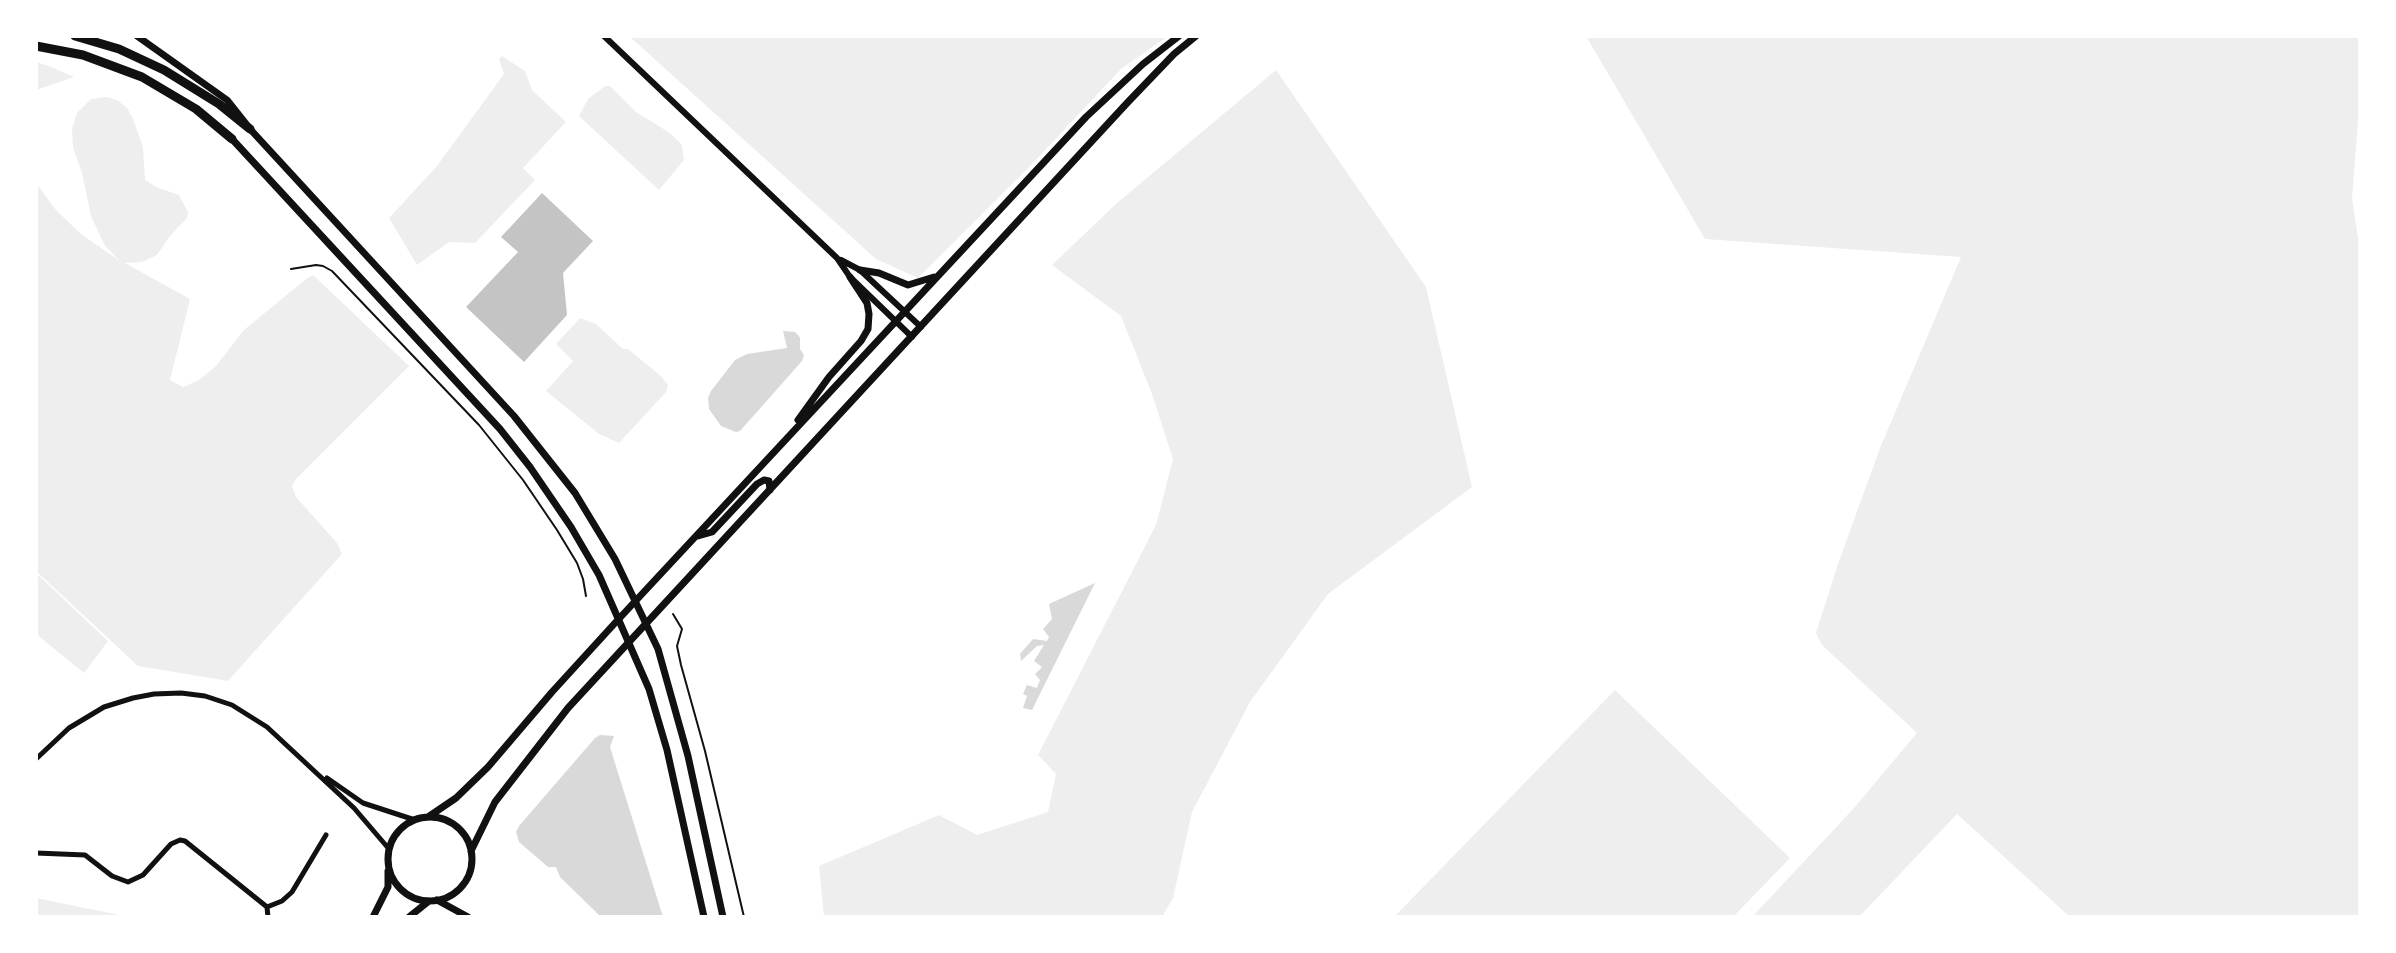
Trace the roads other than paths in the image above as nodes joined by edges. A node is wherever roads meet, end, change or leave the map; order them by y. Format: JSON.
{"nodes":[{"id":1,"x":75,"y":36,"type":"edge"},
{"id":2,"x":137,"y":36,"type":"edge"},
{"id":3,"x":604,"y":36,"type":"edge"},
{"id":4,"x":1179,"y":36,"type":"edge"},
{"id":5,"x":1196,"y":36,"type":"edge"},
{"id":6,"x":36,"y":46,"type":"edge"},
{"id":7,"x":250,"y":129,"type":"junction"},
{"id":8,"x":232,"y":139,"type":"joint"},
{"id":9,"x":837,"y":258,"type":"junction"},
{"id":10,"x":291,"y":269,"type":"dead end"},
{"id":11,"x":860,"y":270,"type":"junction"},
{"id":12,"x":936,"y":276,"type":"junction"},
{"id":13,"x":850,"y":277,"type":"junction"},
{"id":14,"x":904,"y":312,"type":"junction"},
{"id":15,"x":895,"y":321,"type":"junction"},
{"id":16,"x":921,"y":327,"type":"junction"},
{"id":17,"x":912,"y":337,"type":"junction"},
{"id":18,"x":786,"y":439,"type":"junction"},
{"id":19,"x":770,"y":490,"type":"junction"},
{"id":20,"x":696,"y":537,"type":"junction"},
{"id":21,"x":586,"y":596,"type":"dead end"},
{"id":22,"x":36,"y":759,"type":"edge"},
{"id":23,"x":316,"y":770,"type":"junction"},
{"id":24,"x":428,"y":817,"type":"junction"},
{"id":25,"x":415,"y":820,"type":"junction"},
{"id":26,"x":326,"y":835,"type":"dead end"},
{"id":27,"x":389,"y":849,"type":"junction"},
{"id":28,"x":471,"y":851,"type":"junction"},
{"id":29,"x":36,"y":853,"type":"edge"},
{"id":30,"x":389,"y":865,"type":"junction"},
{"id":31,"x":433,"y":901,"type":"junction"},
{"id":32,"x":267,"y":907,"type":"junction"},
{"id":33,"x":268,"y":917,"type":"edge"},
{"id":34,"x":373,"y":917,"type":"edge"},
{"id":35,"x":409,"y":917,"type":"edge"},
{"id":36,"x":468,"y":917,"type":"edge"},
{"id":37,"x":704,"y":917,"type":"edge"},
{"id":38,"x":723,"y":917,"type":"edge"}],
"edges":[{"from":1,"to":7,"type":"highway"},
{"from":2,"to":7,"type":"main road"},
{"from":3,"to":9,"type":"street"},
{"from":4,"to":12,"type":"main road"},
{"from":5,"to":16,"type":"main road"},
{"from":6,"to":8,"type":"highway"},
{"from":7,"to":38,"type":"main road"},
{"from":8,"to":37,"type":"main road"},
{"from":9,"to":11,"type":"street"},
{"from":9,"to":13,"type":"street"},
{"from":10,"to":21,"type":"lane"},
{"from":11,"to":12,"type":"main road"},
{"from":11,"to":14,"type":"street"},
{"from":12,"to":14,"type":"main road"},
{"from":13,"to":15,"type":"street"},
{"from":13,"to":18,"type":"main road"},
{"from":14,"to":15,"type":"main road"},
{"from":14,"to":16,"type":"street"},
{"from":15,"to":17,"type":"street"},
{"from":15,"to":18,"type":"main road"},
{"from":16,"to":17,"type":"main road"},
{"from":17,"to":19,"type":"main road"},
{"from":18,"to":20,"type":"main road"},
{"from":19,"to":20,"type":"main road"},
{"from":19,"to":28,"type":"main road"},
{"from":20,"to":24,"type":"main road"},
{"from":22,"to":23,"type":"street"},
{"from":23,"to":25,"type":"street"},
{"from":23,"to":27,"type":"street"},
{"from":24,"to":25,"type":"main road"},
{"from":24,"to":28,"type":"main road"},
{"from":25,"to":27,"type":"main road"},
{"from":26,"to":32,"type":"street"},
{"from":27,"to":30,"type":"main road"},
{"from":28,"to":31,"type":"main road"},
{"from":29,"to":32,"type":"street"},
{"from":30,"to":31,"type":"main road"},
{"from":30,"to":34,"type":"main road"},
{"from":31,"to":35,"type":"main road"},
{"from":31,"to":36,"type":"main road"},
{"from":32,"to":33,"type":"street"}]}
